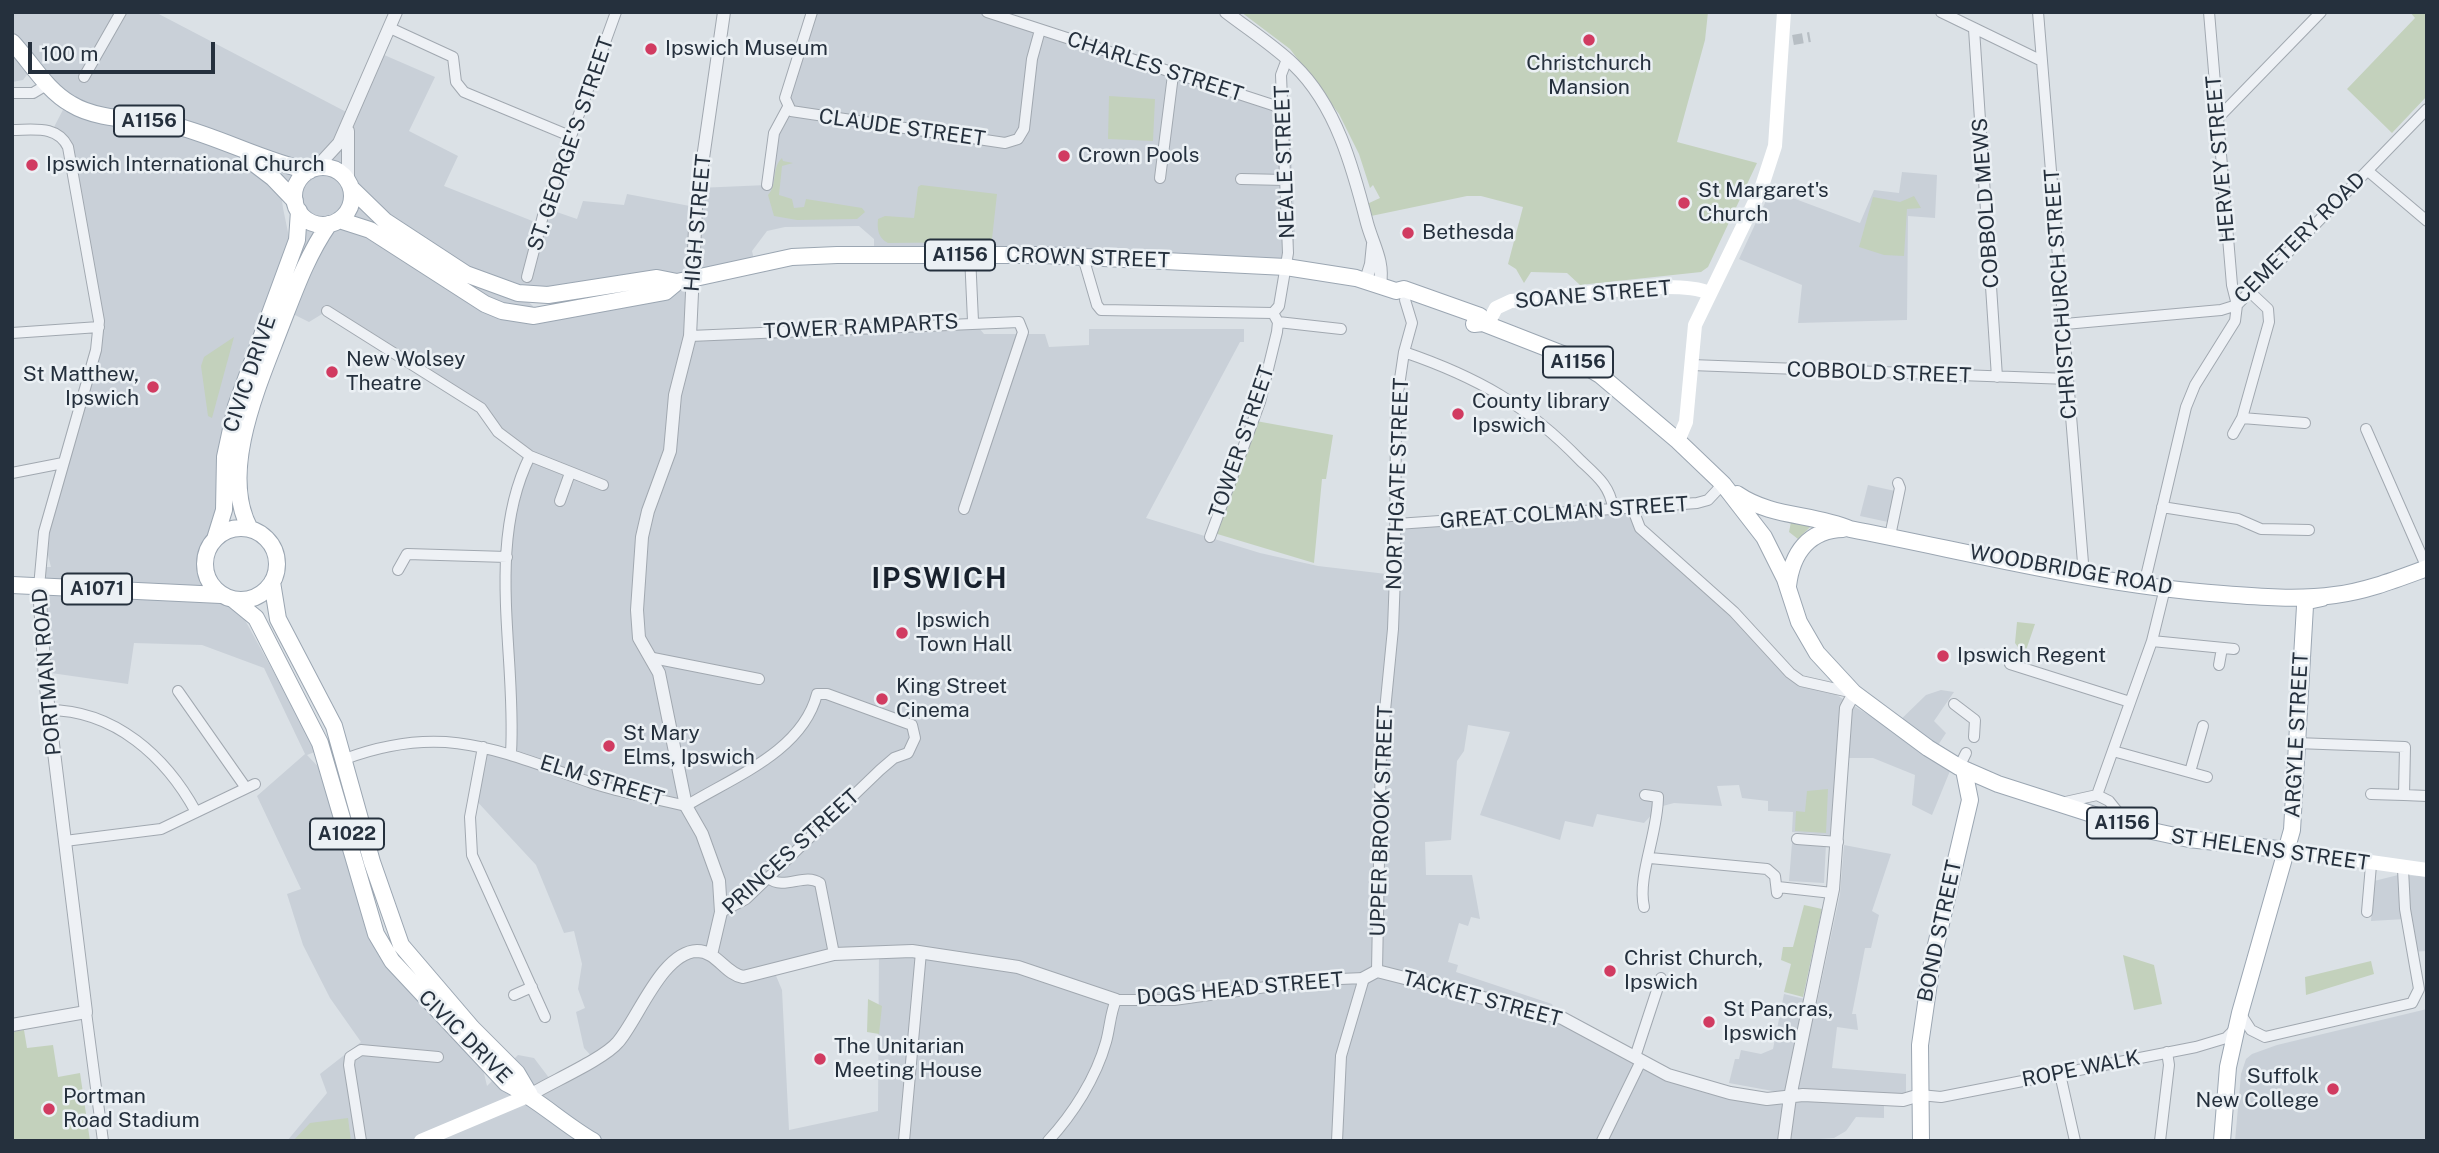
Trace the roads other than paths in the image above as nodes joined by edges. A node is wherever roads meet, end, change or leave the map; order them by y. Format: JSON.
{"nodes":[{"id":1,"x":121,"y":12,"type":"edge"},
{"id":2,"x":396,"y":12,"type":"edge"},
{"id":3,"x":616,"y":12,"type":"edge"},
{"id":4,"x":724,"y":12,"type":"edge"},
{"id":5,"x":812,"y":12,"type":"edge"},
{"id":6,"x":1226,"y":12,"type":"edge"},
{"id":7,"x":1784,"y":12,"type":"edge"},
{"id":8,"x":1941,"y":12,"type":"edge"},
{"id":9,"x":2038,"y":12,"type":"edge"},
{"id":10,"x":2209,"y":12,"type":"edge"},
{"id":11,"x":2321,"y":12,"type":"edge"},
{"id":12,"x":989,"y":13,"type":"edge"},
{"id":13,"x":390,"y":28,"type":"junction"},
{"id":14,"x":1974,"y":29,"type":"junction"},
{"id":15,"x":1040,"y":30,"type":"junction"},
{"id":16,"x":12,"y":42,"type":"edge"},
{"id":17,"x":1287,"y":59,"type":"junction"},
{"id":18,"x":2042,"y":61,"type":"junction"},
{"id":19,"x":1172,"y":75,"type":"junction"},
{"id":20,"x":84,"y":77,"type":"dead end"},
{"id":21,"x":48,"y":84,"type":"junction"},
{"id":22,"x":12,"y":93,"type":"edge"},
{"id":23,"x":788,"y":107,"type":"junction"},
{"id":24,"x":1282,"y":108,"type":"junction"},
{"id":25,"x":2427,"y":109,"type":"edge"},
{"id":26,"x":2217,"y":118,"type":"junction"},
{"id":27,"x":348,"y":124,"type":"junction"},
{"id":28,"x":12,"y":130,"type":"edge"},
{"id":29,"x":570,"y":136,"type":"junction"},
{"id":30,"x":230,"y":145,"type":"junction"},
{"id":31,"x":312,"y":169,"type":"junction"},
{"id":32,"x":2368,"y":171,"type":"junction"},
{"id":33,"x":1160,"y":178,"type":"dead end"},
{"id":34,"x":1241,"y":179,"type":"dead end"},
{"id":35,"x":1285,"y":180,"type":"junction"},
{"id":36,"x":350,"y":185,"type":"junction"},
{"id":37,"x":767,"y":185,"type":"dead end"},
{"id":38,"x":297,"y":206,"type":"junction"},
{"id":39,"x":2427,"y":221,"type":"edge"},
{"id":40,"x":334,"y":222,"type":"junction"},
{"id":41,"x":971,"y":255,"type":"junction"},
{"id":42,"x":1083,"y":257,"type":"junction"},
{"id":43,"x":1286,"y":267,"type":"junction"},
{"id":44,"x":527,"y":277,"type":"dead end"},
{"id":45,"x":684,"y":280,"type":"junction"},
{"id":46,"x":1373,"y":282,"type":"junction"},
{"id":47,"x":1709,"y":293,"type":"junction"},
{"id":48,"x":2251,"y":293,"type":"junction"},
{"id":49,"x":1400,"y":295,"type":"junction"},
{"id":50,"x":2237,"y":305,"type":"junction"},
{"id":51,"x":327,"y":311,"type":"dead end"},
{"id":52,"x":1276,"y":317,"type":"junction"},
{"id":53,"x":972,"y":321,"type":"junction"},
{"id":54,"x":1485,"y":324,"type":"junction"},
{"id":55,"x":2065,"y":324,"type":"junction"},
{"id":56,"x":99,"y":327,"type":"junction"},
{"id":57,"x":1341,"y":329,"type":"dead end"},
{"id":58,"x":12,"y":333,"type":"edge"},
{"id":59,"x":690,"y":335,"type":"junction"},
{"id":60,"x":1404,"y":352,"type":"junction"},
{"id":61,"x":1690,"y":365,"type":"junction"},
{"id":62,"x":1997,"y":377,"type":"junction"},
{"id":63,"x":2068,"y":379,"type":"junction"},
{"id":64,"x":2242,"y":418,"type":"junction"},
{"id":65,"x":2305,"y":423,"type":"dead end"},
{"id":66,"x":2366,"y":429,"type":"dead end"},
{"id":67,"x":2234,"y":434,"type":"dead end"},
{"id":68,"x":1678,"y":441,"type":"junction"},
{"id":69,"x":530,"y":456,"type":"junction"},
{"id":70,"x":63,"y":463,"type":"junction"},
{"id":71,"x":12,"y":473,"type":"edge"},
{"id":72,"x":570,"y":473,"type":"junction"},
{"id":73,"x":1898,"y":483,"type":"dead end"},
{"id":74,"x":1723,"y":484,"type":"junction"},
{"id":75,"x":603,"y":485,"type":"dead end"},
{"id":76,"x":561,"y":500,"type":"dead end"},
{"id":77,"x":1632,"y":507,"type":"junction"},
{"id":78,"x":2162,"y":507,"type":"junction"},
{"id":79,"x":1613,"y":508,"type":"junction"},
{"id":80,"x":964,"y":509,"type":"dead end"},
{"id":81,"x":1397,"y":524,"type":"junction"},
{"id":82,"x":1850,"y":528,"type":"junction"},
{"id":83,"x":250,"y":529,"type":"junction"},
{"id":84,"x":2309,"y":530,"type":"dead end"},
{"id":85,"x":1891,"y":536,"type":"junction"},
{"id":86,"x":1210,"y":537,"type":"dead end"},
{"id":87,"x":215,"y":539,"type":"junction"},
{"id":88,"x":507,"y":557,"type":"junction"},
{"id":89,"x":205,"y":558,"type":"junction"},
{"id":90,"x":2427,"y":568,"type":"edge"},
{"id":91,"x":398,"y":570,"type":"dead end"},
{"id":92,"x":2084,"y":575,"type":"junction"},
{"id":93,"x":272,"y":582,"type":"junction"},
{"id":94,"x":12,"y":585,"type":"edge"},
{"id":95,"x":2144,"y":585,"type":"junction"},
{"id":96,"x":39,"y":587,"type":"junction"},
{"id":97,"x":1788,"y":588,"type":"junction"},
{"id":98,"x":2165,"y":588,"type":"junction"},
{"id":99,"x":155,"y":591,"type":"junction"},
{"id":100,"x":2328,"y":596,"type":"junction"},
{"id":101,"x":227,"y":597,"type":"junction"},
{"id":102,"x":2263,"y":597,"type":"junction"},
{"id":103,"x":2303,"y":619,"type":"junction"},
{"id":104,"x":1394,"y":629,"type":"joint"},
{"id":105,"x":2152,"y":641,"type":"junction"},
{"id":106,"x":653,"y":658,"type":"junction"},
{"id":107,"x":2010,"y":664,"type":"dead end"},
{"id":108,"x":2219,"y":665,"type":"dead end"},
{"id":109,"x":759,"y":679,"type":"dead end"},
{"id":110,"x":178,"y":691,"type":"dead end"},
{"id":111,"x":1854,"y":693,"type":"junction"},
{"id":112,"x":2130,"y":702,"type":"junction"},
{"id":113,"x":1954,"y":704,"type":"dead end"},
{"id":114,"x":48,"y":710,"type":"junction"},
{"id":115,"x":2203,"y":726,"type":"dead end"},
{"id":116,"x":2406,"y":733,"type":"dead end"},
{"id":117,"x":1974,"y":737,"type":"dead end"},
{"id":118,"x":2296,"y":743,"type":"junction"},
{"id":119,"x":483,"y":747,"type":"junction"},
{"id":120,"x":2405,"y":747,"type":"junction"},
{"id":121,"x":911,"y":750,"type":"joint"},
{"id":122,"x":2113,"y":751,"type":"junction"},
{"id":123,"x":510,"y":753,"type":"junction"},
{"id":124,"x":345,"y":759,"type":"junction"},
{"id":125,"x":1963,"y":763,"type":"junction"},
{"id":126,"x":2190,"y":772,"type":"junction"},
{"id":127,"x":2207,"y":777,"type":"dead end"},
{"id":128,"x":2371,"y":794,"type":"dead end"},
{"id":129,"x":1645,"y":795,"type":"dead end"},
{"id":130,"x":2097,"y":795,"type":"junction"},
{"id":131,"x":2404,"y":795,"type":"junction"},
{"id":132,"x":2427,"y":796,"type":"edge"},
{"id":133,"x":2058,"y":804,"type":"junction"},
{"id":134,"x":686,"y":806,"type":"junction"},
{"id":135,"x":196,"y":812,"type":"junction"},
{"id":136,"x":2129,"y":826,"type":"junction"},
{"id":137,"x":1797,"y":839,"type":"dead end"},
{"id":138,"x":65,"y":841,"type":"junction"},
{"id":139,"x":1838,"y":842,"type":"junction"},
{"id":140,"x":2286,"y":850,"type":"junction"},
{"id":141,"x":1650,"y":858,"type":"junction"},
{"id":142,"x":2371,"y":865,"type":"junction"},
{"id":143,"x":2403,"y":869,"type":"junction"},
{"id":144,"x":2427,"y":870,"type":"edge"},
{"id":145,"x":768,"y":878,"type":"junction"},
{"id":146,"x":1832,"y":893,"type":"junction"},
{"id":147,"x":1644,"y":906,"type":"dead end"},
{"id":148,"x":721,"y":912,"type":"junction"},
{"id":149,"x":2367,"y":912,"type":"dead end"},
{"id":150,"x":921,"y":952,"type":"junction"},
{"id":151,"x":834,"y":954,"type":"junction"},
{"id":152,"x":711,"y":955,"type":"junction"},
{"id":153,"x":1377,"y":971,"type":"junction"},
{"id":154,"x":1364,"y":978,"type":"junction"},
{"id":155,"x":1661,"y":978,"type":"dead end"},
{"id":156,"x":532,"y":987,"type":"junction"},
{"id":157,"x":514,"y":995,"type":"dead end"},
{"id":158,"x":1116,"y":1000,"type":"junction"},
{"id":159,"x":86,"y":1012,"type":"junction"},
{"id":160,"x":545,"y":1017,"type":"dead end"},
{"id":161,"x":2238,"y":1020,"type":"junction"},
{"id":162,"x":12,"y":1026,"type":"edge"},
{"id":163,"x":2166,"y":1052,"type":"junction"},
{"id":164,"x":438,"y":1057,"type":"dead end"},
{"id":165,"x":1638,"y":1059,"type":"junction"},
{"id":166,"x":2060,"y":1074,"type":"junction"},
{"id":167,"x":530,"y":1095,"type":"junction"},
{"id":168,"x":1920,"y":1095,"type":"junction"},
{"id":169,"x":1790,"y":1097,"type":"junction"},
{"id":170,"x":103,"y":1141,"type":"edge"},
{"id":171,"x":361,"y":1141,"type":"edge"},
{"id":172,"x":421,"y":1141,"type":"edge"},
{"id":173,"x":593,"y":1141,"type":"edge"},
{"id":174,"x":904,"y":1141,"type":"edge"},
{"id":175,"x":1048,"y":1141,"type":"edge"},
{"id":176,"x":1337,"y":1141,"type":"edge"},
{"id":177,"x":1602,"y":1141,"type":"edge"},
{"id":178,"x":1784,"y":1141,"type":"edge"},
{"id":179,"x":1921,"y":1141,"type":"edge"},
{"id":180,"x":2075,"y":1141,"type":"edge"},
{"id":181,"x":2160,"y":1141,"type":"edge"},
{"id":182,"x":2222,"y":1141,"type":"edge"}],
"edges":[{"from":1,"to":20,"type":"street"},
{"from":2,"to":13,"type":"street"},
{"from":3,"to":29,"type":"street","name":"ST. GEORGE'S STREET"},
{"from":4,"to":45,"type":"street","name":"HIGH STREET"},
{"from":5,"to":23,"type":"street"},
{"from":6,"to":17,"type":"street"},
{"from":7,"to":47,"type":"main road"},
{"from":8,"to":14,"type":"street"},
{"from":9,"to":18,"type":"street","name":"CHRISTCHURCH STREET"},
{"from":10,"to":26,"type":"street","name":"HERVEY STREET"},
{"from":11,"to":26,"type":"street"},
{"from":12,"to":15,"type":"street","name":"CHARLES STREET"},
{"from":13,"to":27,"type":"street"},
{"from":13,"to":29,"type":"street"},
{"from":14,"to":18,"type":"street"},
{"from":14,"to":62,"type":"street","name":"COBBOLD MEWS"},
{"from":15,"to":19,"type":"street","name":"CHARLES STREET"},
{"from":15,"to":23,"type":"street","name":"CLAUDE STREET"},
{"from":16,"to":21,"type":"main road","number":"A1156"},
{"from":17,"to":24,"type":"street","name":"NEALE STREET"},
{"from":17,"to":46,"type":"street"},
{"from":18,"to":55,"type":"street","name":"CHRISTCHURCH STREET"},
{"from":19,"to":24,"type":"street","name":"CHARLES STREET"},
{"from":19,"to":33,"type":"street"},
{"from":21,"to":22,"type":"street"},
{"from":21,"to":30,"type":"main road","number":"A1156"},
{"from":23,"to":37,"type":"street"},
{"from":24,"to":35,"type":"street","name":"NEALE STREET"},
{"from":25,"to":32,"type":"street","name":"CEMETERY ROAD"},
{"from":26,"to":50,"type":"street","name":"HERVEY STREET"},
{"from":27,"to":31,"type":"street"},
{"from":27,"to":36,"type":"street"},
{"from":28,"to":56,"type":"street","name":"PORTMAN ROAD"},
{"from":29,"to":44,"type":"street","name":"ST. GEORGE'S STREET"},
{"from":30,"to":31,"type":"main road"},
{"from":30,"to":38,"type":"main road"},
{"from":31,"to":36,"type":"main road"},
{"from":31,"to":38,"type":"main road"},
{"from":32,"to":39,"type":"street"},
{"from":32,"to":48,"type":"street","name":"CEMETERY ROAD"},
{"from":34,"to":35,"type":"street"},
{"from":35,"to":43,"type":"street","name":"NEALE STREET"},
{"from":36,"to":40,"type":"main road"},
{"from":36,"to":45,"type":"main road","name":"CROWN STREET","number":"A1156"},
{"from":38,"to":40,"type":"main road"},
{"from":38,"to":87,"type":"main road","name":"CIVIC DRIVE"},
{"from":40,"to":45,"type":"main road","name":"CROWN STREET","number":"A1156"},
{"from":40,"to":83,"type":"main road","name":"CIVIC DRIVE"},
{"from":41,"to":42,"type":"main road","name":"CROWN STREET","number":"A1156"},
{"from":41,"to":45,"type":"main road","name":"CROWN STREET","number":"A1156"},
{"from":41,"to":53,"type":"street"},
{"from":42,"to":43,"type":"main road","name":"CROWN STREET","number":"A1156"},
{"from":42,"to":52,"type":"street"},
{"from":43,"to":46,"type":"main road","name":"CROWN STREET","number":"A1156"},
{"from":43,"to":52,"type":"street","name":"TOWER STREET"},
{"from":45,"to":59,"type":"street","name":"HIGH STREET"},
{"from":46,"to":49,"type":"main road","number":"A1156"},
{"from":47,"to":54,"type":"main road","name":"SOANE STREET"},
{"from":47,"to":61,"type":"main road"},
{"from":48,"to":50,"type":"street","name":"CEMETERY ROAD"},
{"from":48,"to":64,"type":"street"},
{"from":49,"to":54,"type":"main road","number":"A1156"},
{"from":49,"to":60,"type":"street","name":"NORTHGATE STREET"},
{"from":50,"to":55,"type":"street","name":"CEMETERY ROAD"},
{"from":50,"to":78,"type":"street"},
{"from":51,"to":69,"type":"street"},
{"from":52,"to":57,"type":"street"},
{"from":52,"to":86,"type":"street","name":"TOWER STREET"},
{"from":53,"to":59,"type":"street","name":"TOWER RAMPARTS"},
{"from":53,"to":80,"type":"street","name":"TOWER RAMPARTS"},
{"from":54,"to":68,"type":"main road","number":"A1156"},
{"from":55,"to":63,"type":"street","name":"CHRISTCHURCH STREET"},
{"from":56,"to":58,"type":"street"},
{"from":56,"to":70,"type":"street","name":"PORTMAN ROAD"},
{"from":59,"to":106,"type":"street","name":"HIGH STREET"},
{"from":60,"to":79,"type":"street"},
{"from":60,"to":81,"type":"street","name":"NORTHGATE STREET"},
{"from":61,"to":62,"type":"street","name":"COBBOLD STREET"},
{"from":61,"to":68,"type":"main road"},
{"from":62,"to":63,"type":"street","name":"COBBOLD STREET"},
{"from":63,"to":92,"type":"street","name":"CHRISTCHURCH STREET"},
{"from":64,"to":65,"type":"street"},
{"from":64,"to":67,"type":"street"},
{"from":66,"to":90,"type":"street"},
{"from":68,"to":74,"type":"main road","number":"A1156"},
{"from":69,"to":72,"type":"street"},
{"from":69,"to":88,"type":"street"},
{"from":70,"to":71,"type":"street"},
{"from":70,"to":96,"type":"street","name":"PORTMAN ROAD"},
{"from":72,"to":75,"type":"street"},
{"from":72,"to":76,"type":"street"},
{"from":73,"to":85,"type":"street"},
{"from":74,"to":77,"type":"street","name":"GREAT COLMAN STREET"},
{"from":74,"to":82,"type":"main road","name":"WOODBRIDGE ROAD","number":"A1156"},
{"from":74,"to":97,"type":"main road","number":"A1156"},
{"from":77,"to":79,"type":"street","name":"GREAT COLMAN STREET"},
{"from":77,"to":111,"type":"street"},
{"from":78,"to":84,"type":"street"},
{"from":78,"to":95,"type":"street"},
{"from":79,"to":81,"type":"street","name":"GREAT COLMAN STREET"},
{"from":81,"to":104,"type":"street","name":"NORTHGATE STREET"},
{"from":82,"to":85,"type":"main road","name":"WOODBRIDGE ROAD","number":"A1156"},
{"from":82,"to":97,"type":"main road","number":"A1156"},
{"from":83,"to":87,"type":"main road"},
{"from":83,"to":93,"type":"main road"},
{"from":85,"to":92,"type":"main road","name":"WOODBRIDGE ROAD","number":"A1156"},
{"from":87,"to":89,"type":"main road"},
{"from":88,"to":91,"type":"street"},
{"from":88,"to":123,"type":"street"},
{"from":89,"to":99,"type":"main road","number":"A1071"},
{"from":89,"to":101,"type":"main road"},
{"from":90,"to":100,"type":"main road","name":"WOODBRIDGE ROAD"},
{"from":92,"to":95,"type":"main road","name":"WOODBRIDGE ROAD","number":"A1156"},
{"from":93,"to":101,"type":"main road"},
{"from":93,"to":124,"type":"main road","name":"CIVIC DRIVE","number":"A1022"},
{"from":94,"to":96,"type":"main road","number":"A1071"},
{"from":95,"to":98,"type":"main road","name":"WOODBRIDGE ROAD"},
{"from":96,"to":99,"type":"main road","number":"A1071"},
{"from":96,"to":114,"type":"street","name":"PORTMAN ROAD"},
{"from":97,"to":111,"type":"main road","number":"A1156"},
{"from":98,"to":102,"type":"main road","name":"WOODBRIDGE ROAD"},
{"from":98,"to":105,"type":"street"},
{"from":99,"to":101,"type":"main road","number":"A1071"},
{"from":100,"to":102,"type":"main road","name":"WOODBRIDGE ROAD"},
{"from":100,"to":103,"type":"main road"},
{"from":101,"to":167,"type":"main road","name":"CIVIC DRIVE","number":"A1022"},
{"from":102,"to":103,"type":"main road"},
{"from":103,"to":118,"type":"main road","name":"ARGYLE STREET"},
{"from":104,"to":153,"type":"street","name":"UPPER BROOK STREET"},
{"from":105,"to":108,"type":"street"},
{"from":105,"to":112,"type":"street"},
{"from":106,"to":109,"type":"street"},
{"from":106,"to":134,"type":"street","name":"HIGH STREET"},
{"from":107,"to":112,"type":"street"},
{"from":110,"to":135,"type":"street"},
{"from":111,"to":125,"type":"main road","name":"ST HELENS STREET","number":"A1156"},
{"from":111,"to":139,"type":"street"},
{"from":112,"to":122,"type":"street"},
{"from":113,"to":117,"type":"street"},
{"from":114,"to":135,"type":"street"},
{"from":114,"to":138,"type":"street","name":"PORTMAN ROAD"},
{"from":115,"to":126,"type":"street"},
{"from":116,"to":120,"type":"street"},
{"from":118,"to":120,"type":"street"},
{"from":118,"to":140,"type":"main road","name":"ARGYLE STREET"},
{"from":119,"to":123,"type":"street","name":"ELM STREET"},
{"from":119,"to":124,"type":"street","name":"ELM STREET"},
{"from":119,"to":156,"type":"street"},
{"from":120,"to":131,"type":"street"},
{"from":121,"to":134,"type":"street","name":"ELM STREET"},
{"from":121,"to":145,"type":"street","name":"PRINCES STREET"},
{"from":122,"to":126,"type":"street"},
{"from":122,"to":130,"type":"street"},
{"from":123,"to":134,"type":"street","name":"ELM STREET"},
{"from":124,"to":167,"type":"main road","name":"CIVIC DRIVE","number":"A1022"},
{"from":125,"to":133,"type":"main road","name":"ST HELENS STREET","number":"A1156"},
{"from":125,"to":168,"type":"main road","name":"BOND STREET"},
{"from":126,"to":127,"type":"street"},
{"from":128,"to":131,"type":"street"},
{"from":129,"to":141,"type":"street"},
{"from":130,"to":133,"type":"street"},
{"from":130,"to":136,"type":"street"},
{"from":131,"to":132,"type":"street"},
{"from":133,"to":136,"type":"main road","name":"ST HELENS STREET","number":"A1156"},
{"from":134,"to":148,"type":"street","name":"HIGH STREET"},
{"from":135,"to":138,"type":"street"},
{"from":136,"to":140,"type":"main road","name":"ST HELENS STREET","number":"A1156"},
{"from":137,"to":139,"type":"street"},
{"from":138,"to":159,"type":"street","name":"PORTMAN ROAD"},
{"from":139,"to":146,"type":"street"},
{"from":140,"to":142,"type":"main road","name":"ST HELENS STREET"},
{"from":140,"to":161,"type":"main road","name":"ARGYLE STREET"},
{"from":141,"to":146,"type":"street"},
{"from":141,"to":147,"type":"street"},
{"from":142,"to":143,"type":"main road","name":"ST HELENS STREET"},
{"from":142,"to":149,"type":"street"},
{"from":143,"to":144,"type":"main road","name":"ST HELENS STREET"},
{"from":143,"to":161,"type":"street"},
{"from":145,"to":148,"type":"street","name":"PRINCES STREET"},
{"from":145,"to":151,"type":"street"},
{"from":146,"to":169,"type":"street"},
{"from":148,"to":152,"type":"street","name":"PRINCES STREET"},
{"from":150,"to":151,"type":"street"},
{"from":150,"to":158,"type":"street"},
{"from":150,"to":174,"type":"street"},
{"from":151,"to":152,"type":"street"},
{"from":152,"to":167,"type":"street"},
{"from":153,"to":154,"type":"street","name":"TACKET STREET"},
{"from":153,"to":165,"type":"street","name":"TACKET STREET"},
{"from":154,"to":158,"type":"street","name":"DOGS HEAD STREET"},
{"from":154,"to":176,"type":"street"},
{"from":155,"to":165,"type":"street"},
{"from":156,"to":157,"type":"street"},
{"from":156,"to":160,"type":"street"},
{"from":158,"to":175,"type":"street"},
{"from":159,"to":162,"type":"street"},
{"from":159,"to":170,"type":"street","name":"PORTMAN ROAD"},
{"from":161,"to":163,"type":"street","name":"ROPE WALK"},
{"from":161,"to":182,"type":"main road","name":"ARGYLE STREET"},
{"from":163,"to":166,"type":"street","name":"ROPE WALK"},
{"from":163,"to":181,"type":"street"},
{"from":164,"to":171,"type":"street"},
{"from":165,"to":169,"type":"street","name":"TACKET STREET"},
{"from":165,"to":177,"type":"street"},
{"from":166,"to":168,"type":"street","name":"ROPE WALK"},
{"from":166,"to":180,"type":"street"},
{"from":167,"to":172,"type":"main road"},
{"from":167,"to":173,"type":"main road","number":"A1022"},
{"from":168,"to":169,"type":"street","name":"TACKET STREET"},
{"from":168,"to":179,"type":"main road","name":"BOND STREET"},
{"from":169,"to":178,"type":"street"}]}
